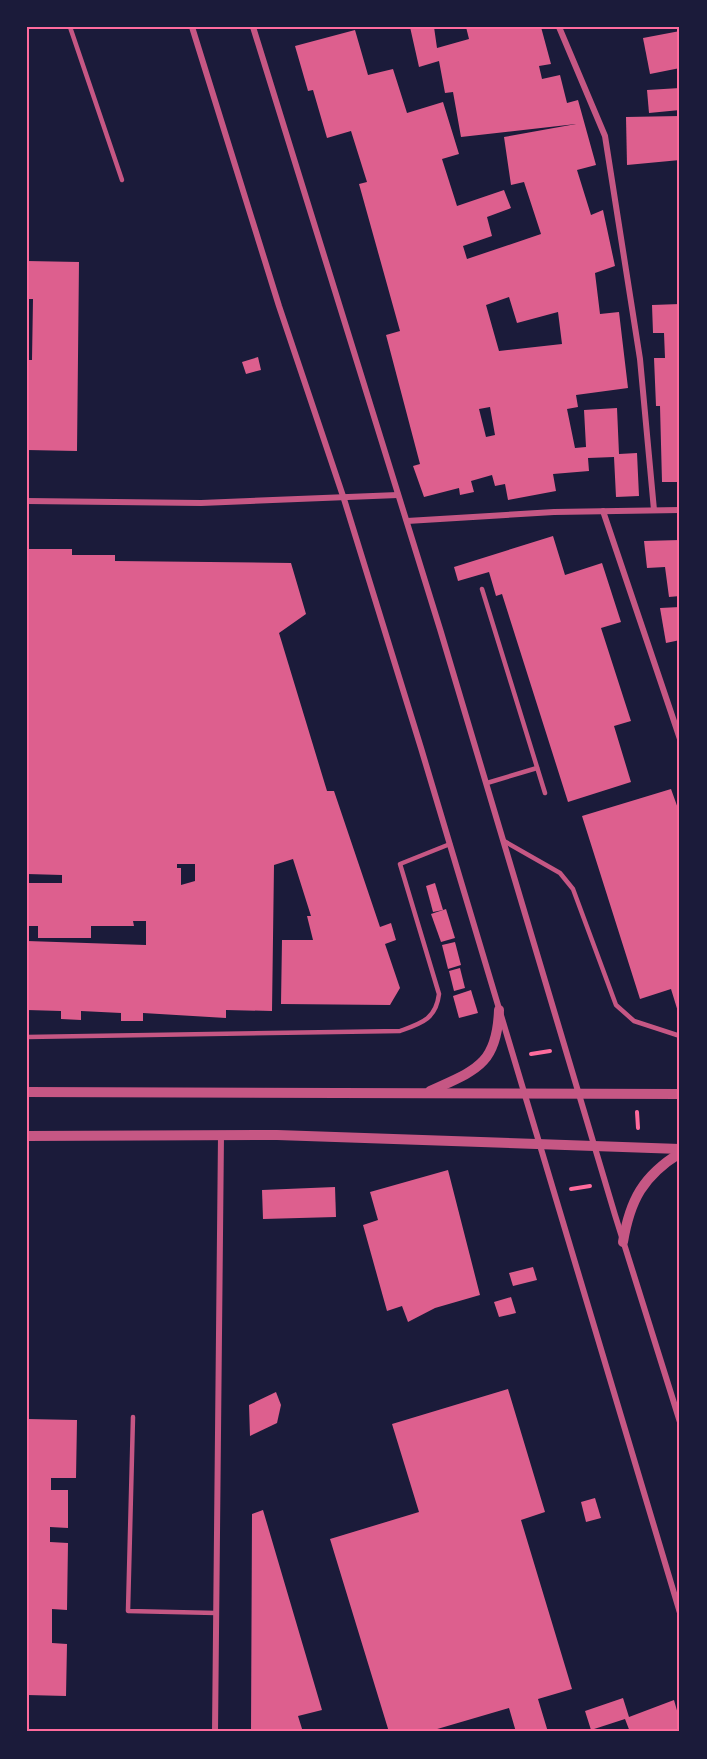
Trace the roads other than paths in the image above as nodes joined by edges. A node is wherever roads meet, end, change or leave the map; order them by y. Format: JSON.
{"nodes":[{"id":1,"x":70,"y":27,"type":"edge"},
{"id":2,"x":192,"y":27,"type":"edge"},
{"id":3,"x":253,"y":27,"type":"edge"},
{"id":4,"x":559,"y":27,"type":"edge"},
{"id":5,"x":122,"y":180,"type":"dead end"},
{"id":6,"x":398,"y":495,"type":"junction"},
{"id":7,"x":344,"y":499,"type":"junction"},
{"id":8,"x":27,"y":501,"type":"edge"},
{"id":9,"x":654,"y":510,"type":"junction"},
{"id":10,"x":680,"y":510,"type":"edge"},
{"id":11,"x":603,"y":511,"type":"junction"},
{"id":12,"x":406,"y":521,"type":"junction"},
{"id":13,"x":482,"y":590,"type":"dead end"},
{"id":14,"x":680,"y":739,"type":"edge"},
{"id":15,"x":537,"y":768,"type":"junction"},
{"id":16,"x":487,"y":783,"type":"junction"},
{"id":17,"x":545,"y":793,"type":"dead end"},
{"id":18,"x":504,"y":842,"type":"junction"},
{"id":19,"x":450,"y":844,"type":"junction"},
{"id":20,"x":499,"y":1010,"type":"junction"},
{"id":21,"x":680,"y":1036,"type":"edge"},
{"id":22,"x":27,"y":1037,"type":"edge"},
{"id":23,"x":27,"y":1092,"type":"edge"},
{"id":24,"x":427,"y":1093,"type":"junction"},
{"id":25,"x":523,"y":1093,"type":"junction"},
{"id":26,"x":579,"y":1093,"type":"junction"},
{"id":27,"x":680,"y":1094,"type":"edge"},
{"id":28,"x":221,"y":1135,"type":"junction"},
{"id":29,"x":27,"y":1136,"type":"edge"},
{"id":30,"x":539,"y":1144,"type":"junction"},
{"id":31,"x":594,"y":1146,"type":"junction"},
{"id":32,"x":680,"y":1151,"type":"edge"},
{"id":33,"x":623,"y":1242,"type":"junction"},
{"id":34,"x":133,"y":1417,"type":"dead end"},
{"id":35,"x":680,"y":1422,"type":"edge"},
{"id":36,"x":216,"y":1613,"type":"junction"},
{"id":37,"x":680,"y":1613,"type":"edge"},
{"id":38,"x":215,"y":1732,"type":"edge"}],
"edges":[{"from":1,"to":5,"type":"lane"},
{"from":2,"to":7,"type":"street"},
{"from":3,"to":6,"type":"street"},
{"from":4,"to":9,"type":"street"},
{"from":6,"to":7,"type":"street"},
{"from":6,"to":12,"type":"street"},
{"from":7,"to":8,"type":"street"},
{"from":7,"to":19,"type":"street"},
{"from":9,"to":10,"type":"street"},
{"from":9,"to":11,"type":"street"},
{"from":11,"to":12,"type":"street"},
{"from":11,"to":14,"type":"street"},
{"from":12,"to":16,"type":"street"},
{"from":13,"to":15,"type":"lane"},
{"from":15,"to":16,"type":"lane"},
{"from":15,"to":17,"type":"lane"},
{"from":16,"to":18,"type":"street"},
{"from":18,"to":21,"type":"lane"},
{"from":18,"to":26,"type":"street"},
{"from":19,"to":20,"type":"street"},
{"from":19,"to":22,"type":"lane"},
{"from":20,"to":24,"type":"street"},
{"from":20,"to":25,"type":"street"},
{"from":23,"to":24,"type":"street"},
{"from":24,"to":25,"type":"street"},
{"from":25,"to":26,"type":"street"},
{"from":25,"to":30,"type":"street"},
{"from":26,"to":27,"type":"street"},
{"from":26,"to":31,"type":"street"},
{"from":28,"to":29,"type":"street"},
{"from":28,"to":30,"type":"street"},
{"from":28,"to":36,"type":"street"},
{"from":30,"to":31,"type":"street"},
{"from":30,"to":37,"type":"street"},
{"from":31,"to":32,"type":"street"},
{"from":31,"to":33,"type":"street"},
{"from":32,"to":33,"type":"street"},
{"from":33,"to":35,"type":"street"},
{"from":34,"to":36,"type":"lane"},
{"from":36,"to":38,"type":"street"}]}
